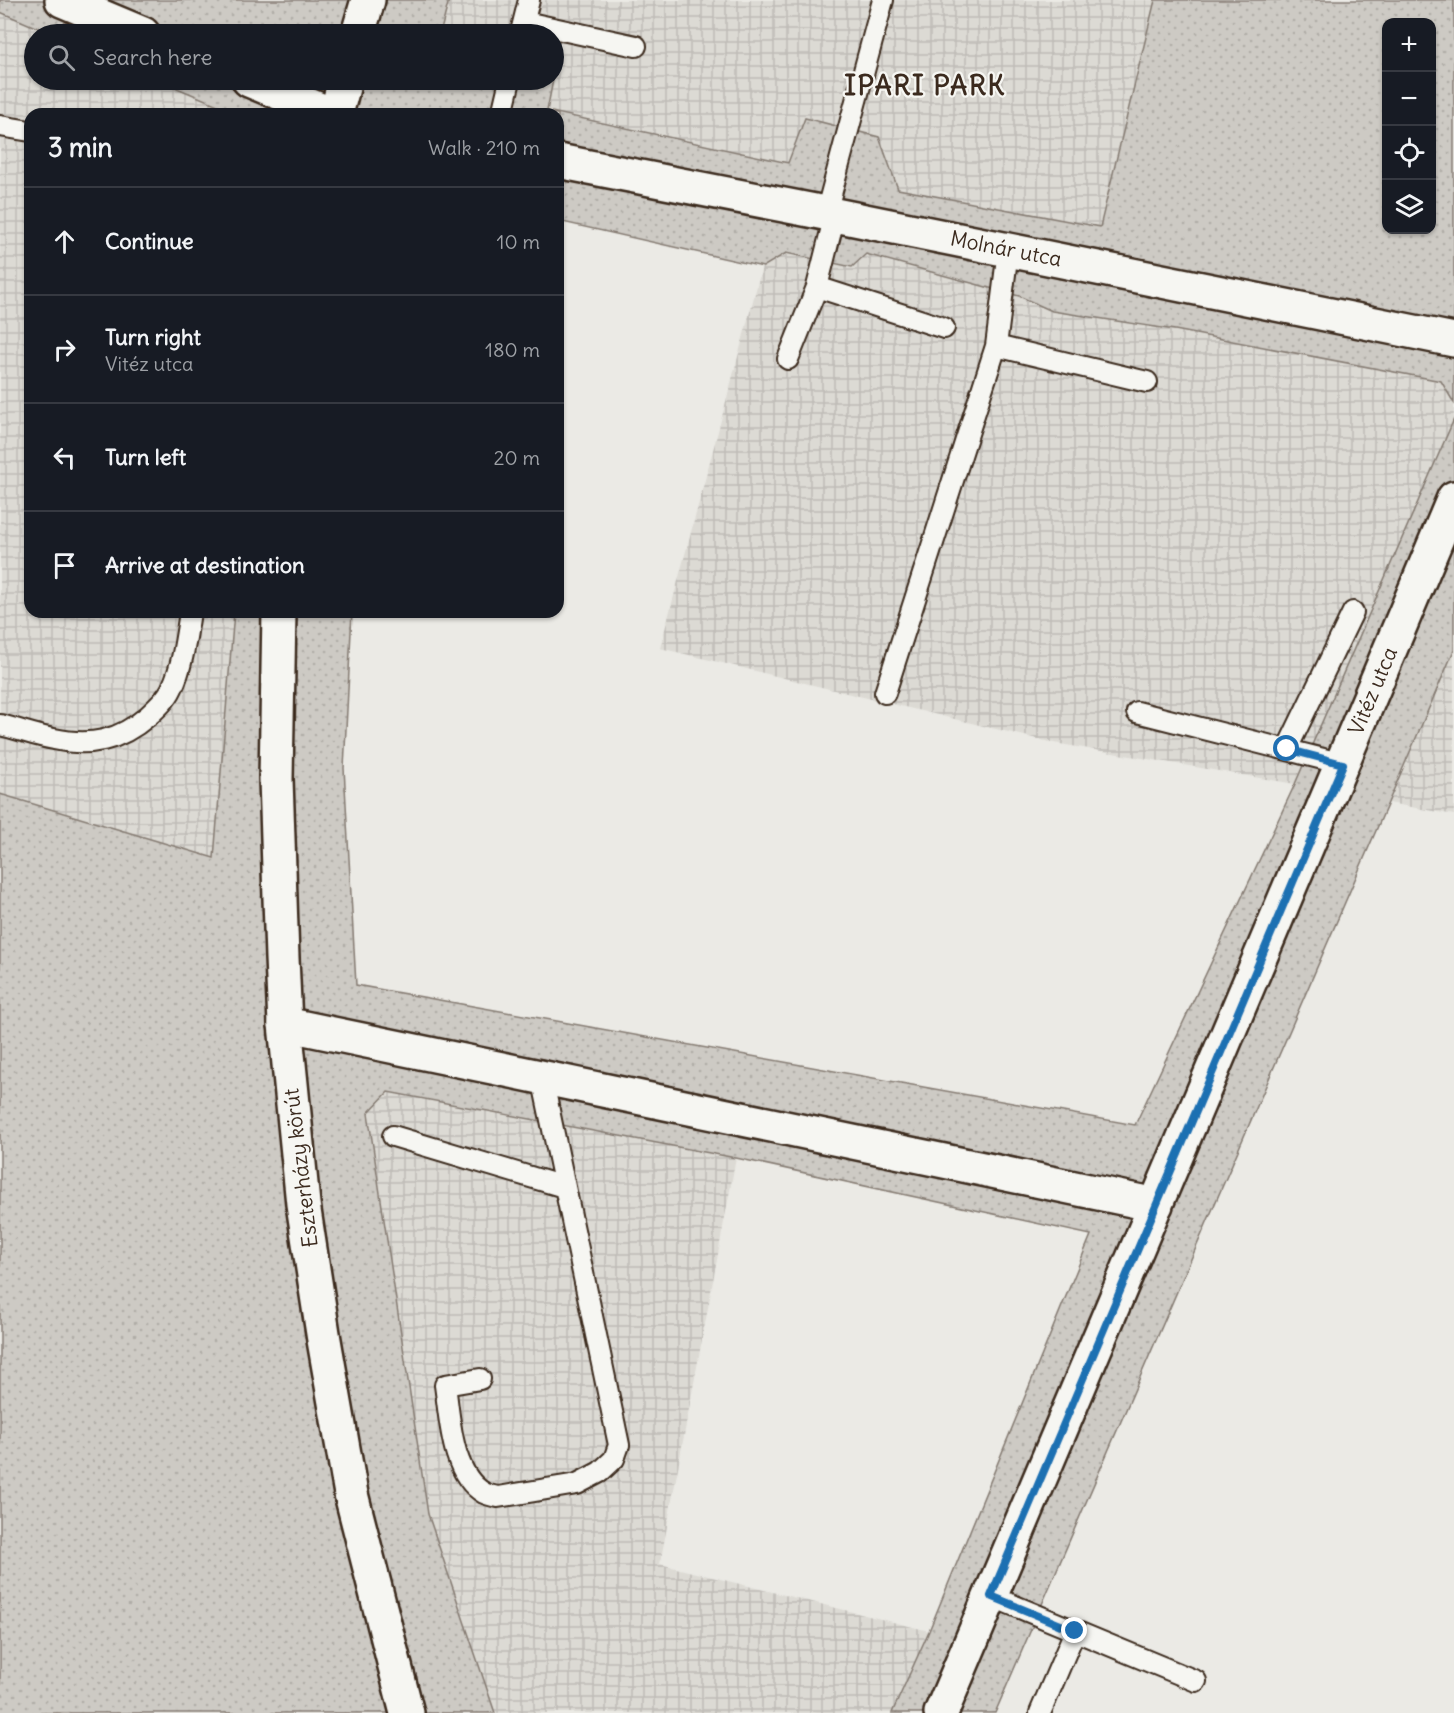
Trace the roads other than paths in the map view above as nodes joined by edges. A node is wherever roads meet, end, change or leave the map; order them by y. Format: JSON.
{"nodes":[{"id":1,"x":62,"y":0,"type":"edge"},
{"id":2,"x":368,"y":0,"type":"edge"},
{"id":3,"x":529,"y":0,"type":"edge"},
{"id":4,"x":883,"y":0,"type":"edge"},
{"id":5,"x":119,"y":24,"type":"edge"},
{"id":6,"x":361,"y":24,"type":"edge"},
{"id":7,"x":524,"y":24,"type":"edge"},
{"id":8,"x":564,"y":35,"type":"edge"},
{"id":9,"x":636,"y":46,"type":"dead end"},
{"id":10,"x":273,"y":90,"type":"edge"},
{"id":11,"x":342,"y":90,"type":"edge"},
{"id":12,"x":508,"y":90,"type":"edge"},
{"id":13,"x":316,"y":108,"type":"edge"},
{"id":14,"x":338,"y":108,"type":"edge"},
{"id":15,"x":503,"y":108,"type":"edge"},
{"id":16,"x":0,"y":126,"type":"edge"},
{"id":17,"x":24,"y":130,"type":"edge"},
{"id":18,"x":564,"y":162,"type":"edge"},
{"id":19,"x":831,"y":214,"type":"junction"},
{"id":20,"x":1008,"y":250,"type":"junction"},
{"id":21,"x":816,"y":288,"type":"junction"},
{"id":22,"x":944,"y":328,"type":"dead end"},
{"id":23,"x":1454,"y":340,"type":"edge"},
{"id":24,"x":996,"y":346,"type":"junction"},
{"id":25,"x":788,"y":358,"type":"dead end"},
{"id":26,"x":1147,"y":382,"type":"dead end"},
{"id":27,"x":1454,"y":498,"type":"edge"},
{"id":28,"x":1353,"y":612,"type":"dead end"},
{"id":29,"x":189,"y":618,"type":"edge"},
{"id":30,"x":279,"y":618,"type":"edge"},
{"id":31,"x":885,"y":693,"type":"dead end"},
{"id":32,"x":1137,"y":712,"type":"dead end"},
{"id":33,"x":0,"y":724,"type":"edge"},
{"id":34,"x":1287,"y":749,"type":"junction"},
{"id":35,"x":1343,"y":764,"type":"junction"},
{"id":36,"x":285,"y":1024,"type":"junction"},
{"id":37,"x":542,"y":1077,"type":"junction"},
{"id":38,"x":393,"y":1136,"type":"dead end"},
{"id":39,"x":564,"y":1187,"type":"junction"},
{"id":40,"x":1156,"y":1205,"type":"junction"},
{"id":41,"x":480,"y":1379,"type":"dead end"},
{"id":42,"x":991,"y":1596,"type":"junction"},
{"id":43,"x":1075,"y":1631,"type":"junction"},
{"id":44,"x":1196,"y":1681,"type":"dead end"},
{"id":45,"x":407,"y":1713,"type":"edge"},
{"id":46,"x":941,"y":1713,"type":"edge"},
{"id":47,"x":1041,"y":1713,"type":"edge"}],
"edges":[{"from":1,"to":5,"type":"street"},
{"from":2,"to":6,"type":"street"},
{"from":3,"to":7,"type":"lane"},
{"from":4,"to":19,"type":"lane"},
{"from":8,"to":9,"type":"lane"},
{"from":10,"to":13,"type":"street"},
{"from":11,"to":14,"type":"street"},
{"from":12,"to":15,"type":"lane"},
{"from":16,"to":17,"type":"lane"},
{"from":18,"to":19,"type":"street","name":"Molnár utca"},
{"from":19,"to":20,"type":"street","name":"Molnár utca"},
{"from":19,"to":21,"type":"lane"},
{"from":20,"to":23,"type":"street","name":"Molnár utca"},
{"from":20,"to":24,"type":"lane"},
{"from":21,"to":22,"type":"lane"},
{"from":21,"to":25,"type":"lane"},
{"from":24,"to":26,"type":"lane"},
{"from":24,"to":31,"type":"lane"},
{"from":27,"to":35,"type":"street","name":"Vitéz utca"},
{"from":28,"to":34,"type":"lane"},
{"from":29,"to":33,"type":"lane"},
{"from":30,"to":36,"type":"street","name":"Eszterházy körút"},
{"from":32,"to":34,"type":"lane"},
{"from":34,"to":35,"type":"lane"},
{"from":35,"to":40,"type":"street","name":"Vitéz utca"},
{"from":36,"to":37,"type":"street"},
{"from":36,"to":45,"type":"street","name":"Eszterházy körút"},
{"from":37,"to":39,"type":"lane"},
{"from":37,"to":40,"type":"street"},
{"from":38,"to":39,"type":"lane"},
{"from":39,"to":41,"type":"lane"},
{"from":40,"to":42,"type":"street","name":"Vitéz utca"},
{"from":42,"to":43,"type":"lane"},
{"from":42,"to":46,"type":"street","name":"Vitéz utca"},
{"from":43,"to":44,"type":"lane"},
{"from":43,"to":47,"type":"lane"}]}
